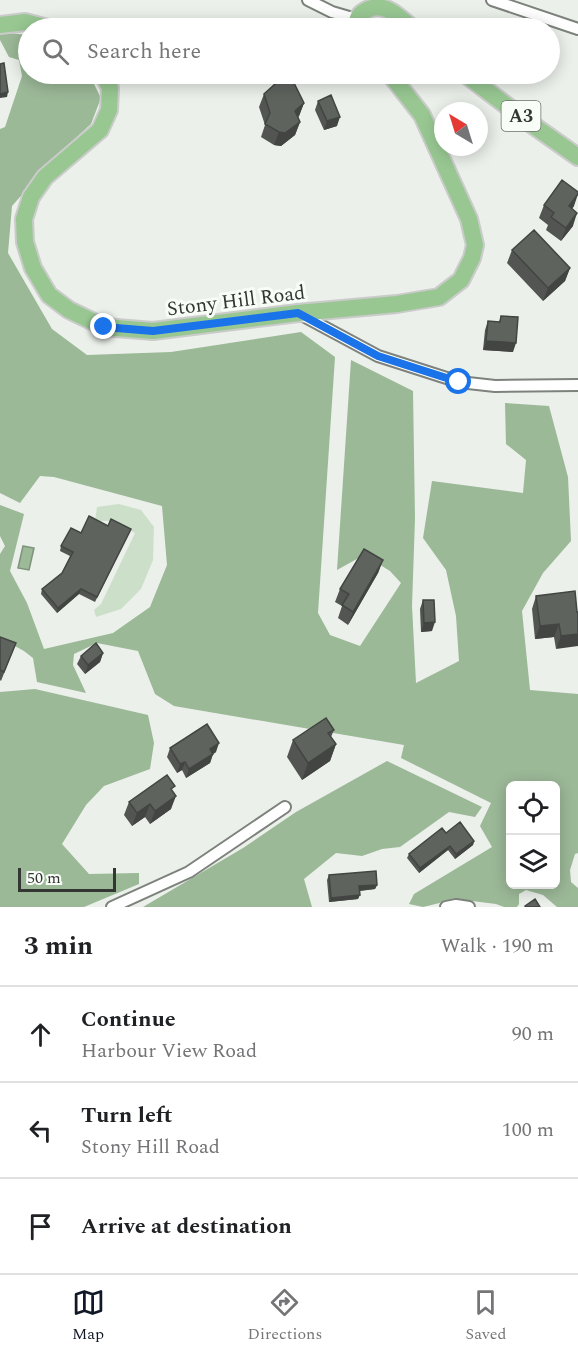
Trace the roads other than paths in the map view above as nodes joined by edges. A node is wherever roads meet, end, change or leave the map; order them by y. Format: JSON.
{"nodes":[{"id":1,"x":308,"y":0,"type":"edge"},
{"id":2,"x":492,"y":0,"type":"edge"},
{"id":3,"x":344,"y":18,"type":"edge"},
{"id":4,"x":360,"y":18,"type":"edge"},
{"id":5,"x":398,"y":18,"type":"edge"},
{"id":6,"x":545,"y":18,"type":"edge"},
{"id":7,"x":18,"y":23,"type":"edge"},
{"id":8,"x":560,"y":23,"type":"edge"},
{"id":9,"x":0,"y":25,"type":"edge"},
{"id":10,"x":578,"y":29,"type":"edge"},
{"id":11,"x":108,"y":84,"type":"edge"},
{"id":12,"x":398,"y":84,"type":"edge"},
{"id":13,"x":478,"y":84,"type":"edge"},
{"id":14,"x":578,"y":157,"type":"edge"},
{"id":15,"x":298,"y":313,"type":"junction"},
{"id":16,"x":578,"y":385,"type":"edge"},
{"id":17,"x":285,"y":807,"type":"dead end"},
{"id":18,"x":112,"y":907,"type":"edge"},
{"id":19,"x":446,"y":907,"type":"edge"},
{"id":20,"x":469,"y":907,"type":"edge"}],
"edges":[{"from":1,"to":3,"type":"street"},
{"from":2,"to":6,"type":"street"},
{"from":4,"to":5,"type":"main road"},
{"from":7,"to":9,"type":"main road"},
{"from":8,"to":10,"type":"street"},
{"from":11,"to":15,"type":"main road","name":"Stony Hill Road"},
{"from":12,"to":15,"type":"main road","name":"Stony Hill Road"},
{"from":13,"to":14,"type":"main road","number":"A3"},
{"from":15,"to":16,"type":"street"},
{"from":17,"to":18,"type":"street"},
{"from":19,"to":20,"type":"street"}]}
